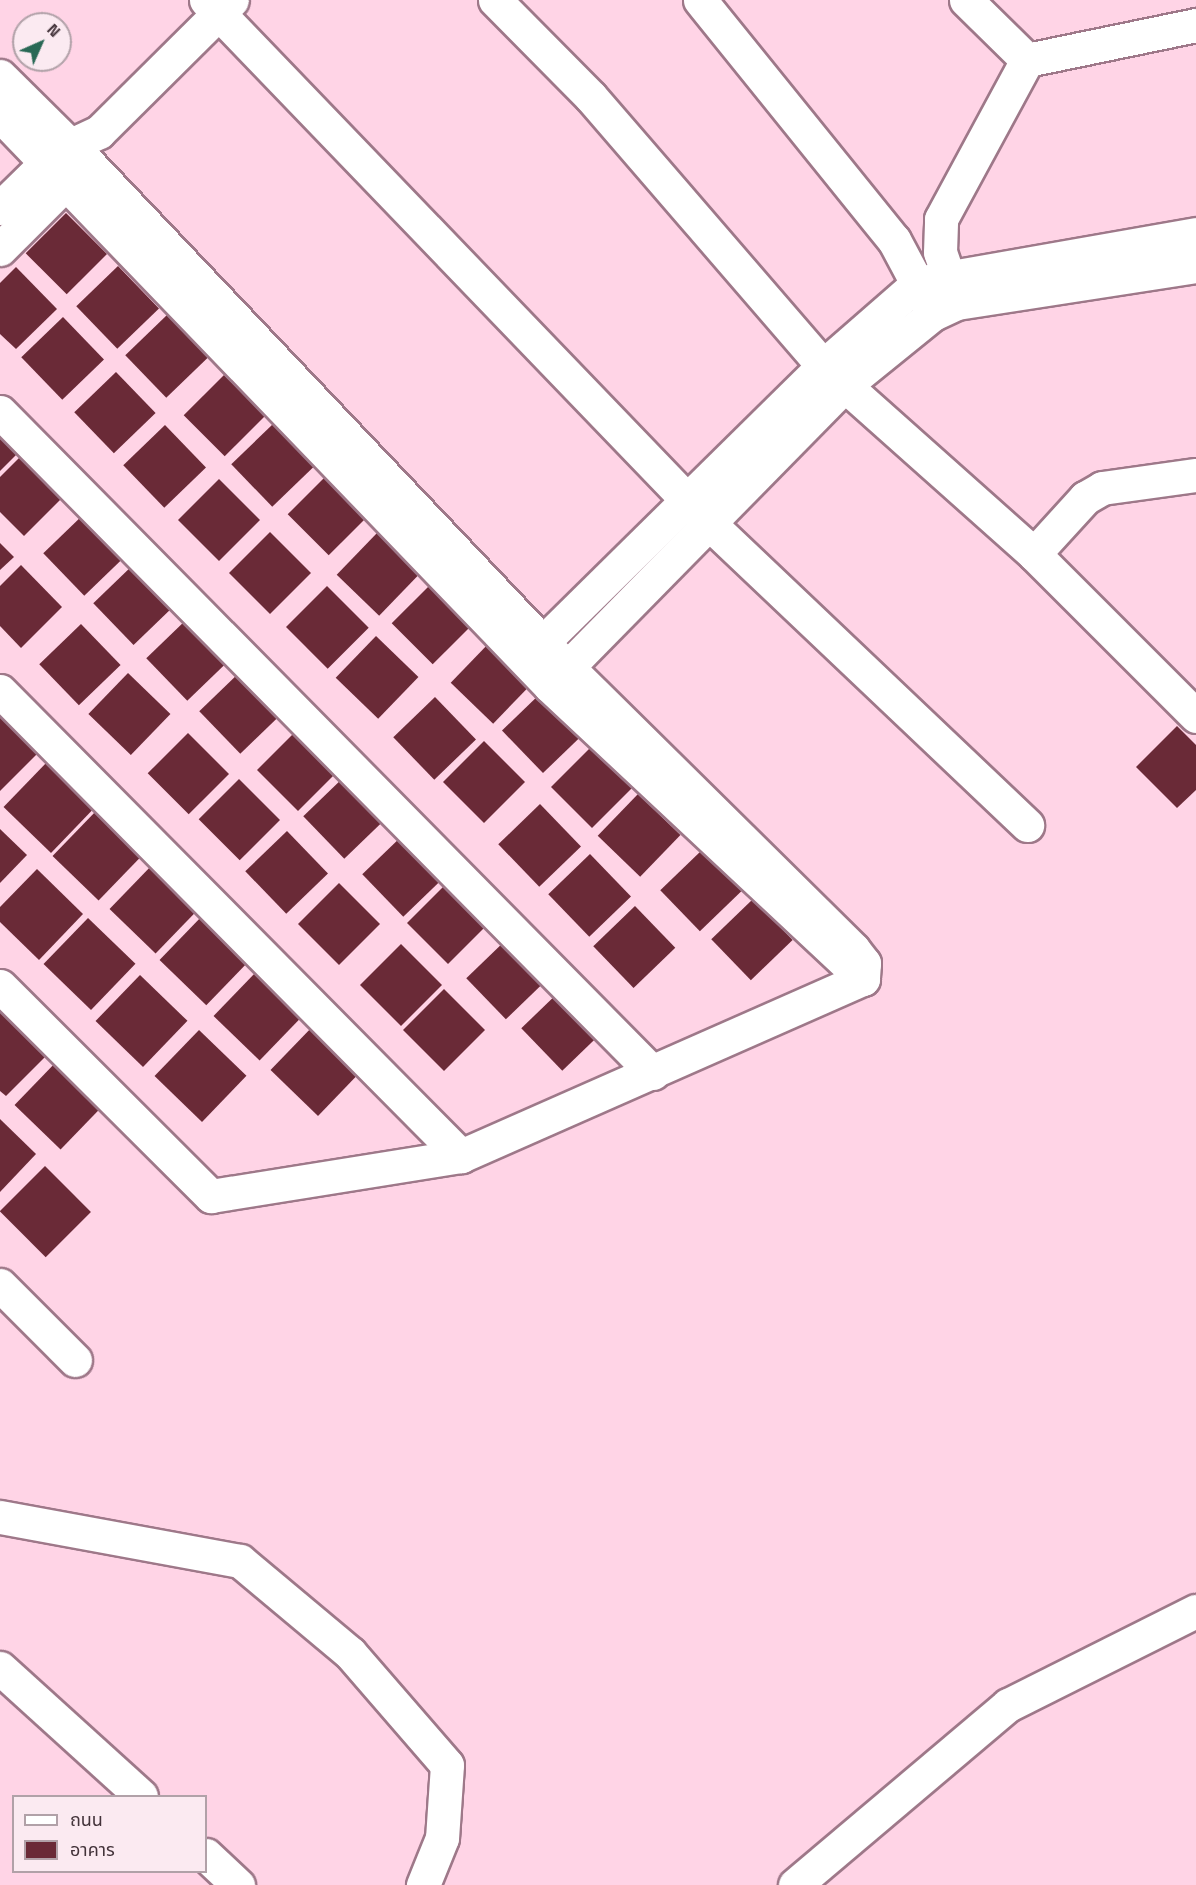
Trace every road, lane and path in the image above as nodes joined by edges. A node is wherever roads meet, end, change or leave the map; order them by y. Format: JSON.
{"nodes":[{"id":1,"x":495,"y":0,"type":"edge"},
{"id":2,"x":700,"y":0,"type":"edge"},
{"id":3,"x":966,"y":0,"type":"edge"},
{"id":4,"x":219,"y":5,"type":"edge"},
{"id":5,"x":1196,"y":25,"type":"edge"},
{"id":6,"x":1027,"y":60,"type":"junction"},
{"id":7,"x":0,"y":76,"type":"edge"},
{"id":8,"x":0,"y":115,"type":"edge"},
{"id":9,"x":68,"y":163,"type":"junction"},
{"id":10,"x":0,"y":208,"type":"edge"},
{"id":11,"x":1195,"y":248,"type":"edge"},
{"id":12,"x":0,"y":249,"type":"edge"},
{"id":13,"x":939,"y":294,"type":"junction"},
{"id":14,"x":833,"y":376,"type":"junction"},
{"id":15,"x":0,"y":412,"type":"edge"},
{"id":16,"x":1196,"y":475,"type":"edge"},
{"id":17,"x":688,"y":500,"type":"junction"},
{"id":18,"x":711,"y":525,"type":"junction"},
{"id":19,"x":1034,"y":554,"type":"junction"},
{"id":20,"x":534,"y":651,"type":"junction"},
{"id":21,"x":559,"y":675,"type":"junction"},
{"id":22,"x":0,"y":691,"type":"edge"},
{"id":23,"x":1196,"y":716,"type":"edge"},
{"id":24,"x":1027,"y":825,"type":"dead end"},
{"id":25,"x":0,"y":986,"type":"edge"},
{"id":26,"x":653,"y":1072,"type":"junction"},
{"id":27,"x":461,"y":1156,"type":"junction"},
{"id":28,"x":0,"y":1285,"type":"edge"},
{"id":29,"x":75,"y":1360,"type":"dead end"},
{"id":30,"x":0,"y":1517,"type":"edge"},
{"id":31,"x":1196,"y":1611,"type":"edge"},
{"id":32,"x":0,"y":1668,"type":"edge"},
{"id":33,"x":139,"y":1795,"type":"edge"},
{"id":34,"x":207,"y":1857,"type":"edge"},
{"id":35,"x":238,"y":1885,"type":"edge"},
{"id":36,"x":423,"y":1885,"type":"edge"},
{"id":37,"x":795,"y":1885,"type":"edge"}],
"edges":[{"from":1,"to":14,"type":"street"},
{"from":2,"to":13,"type":"street"},
{"from":3,"to":6,"type":"street"},
{"from":4,"to":9,"type":"street"},
{"from":4,"to":17,"type":"street"},
{"from":5,"to":6,"type":"street"},
{"from":6,"to":13,"type":"street"},
{"from":7,"to":9,"type":"street"},
{"from":8,"to":9,"type":"street"},
{"from":9,"to":10,"type":"street"},
{"from":9,"to":12,"type":"street"},
{"from":9,"to":20,"type":"street"},
{"from":11,"to":13,"type":"street"},
{"from":13,"to":14,"type":"street"},
{"from":14,"to":17,"type":"street"},
{"from":14,"to":18,"type":"street"},
{"from":14,"to":19,"type":"street"},
{"from":15,"to":26,"type":"street"},
{"from":16,"to":19,"type":"street"},
{"from":17,"to":18,"type":"street"},
{"from":17,"to":20,"type":"street"},
{"from":18,"to":21,"type":"street"},
{"from":18,"to":24,"type":"street"},
{"from":19,"to":23,"type":"street"},
{"from":20,"to":21,"type":"street"},
{"from":21,"to":26,"type":"street"},
{"from":22,"to":27,"type":"street"},
{"from":25,"to":27,"type":"street"},
{"from":26,"to":27,"type":"street"},
{"from":28,"to":29,"type":"street"},
{"from":30,"to":36,"type":"street"},
{"from":31,"to":37,"type":"street"},
{"from":32,"to":33,"type":"street"},
{"from":34,"to":35,"type":"street"}]}
